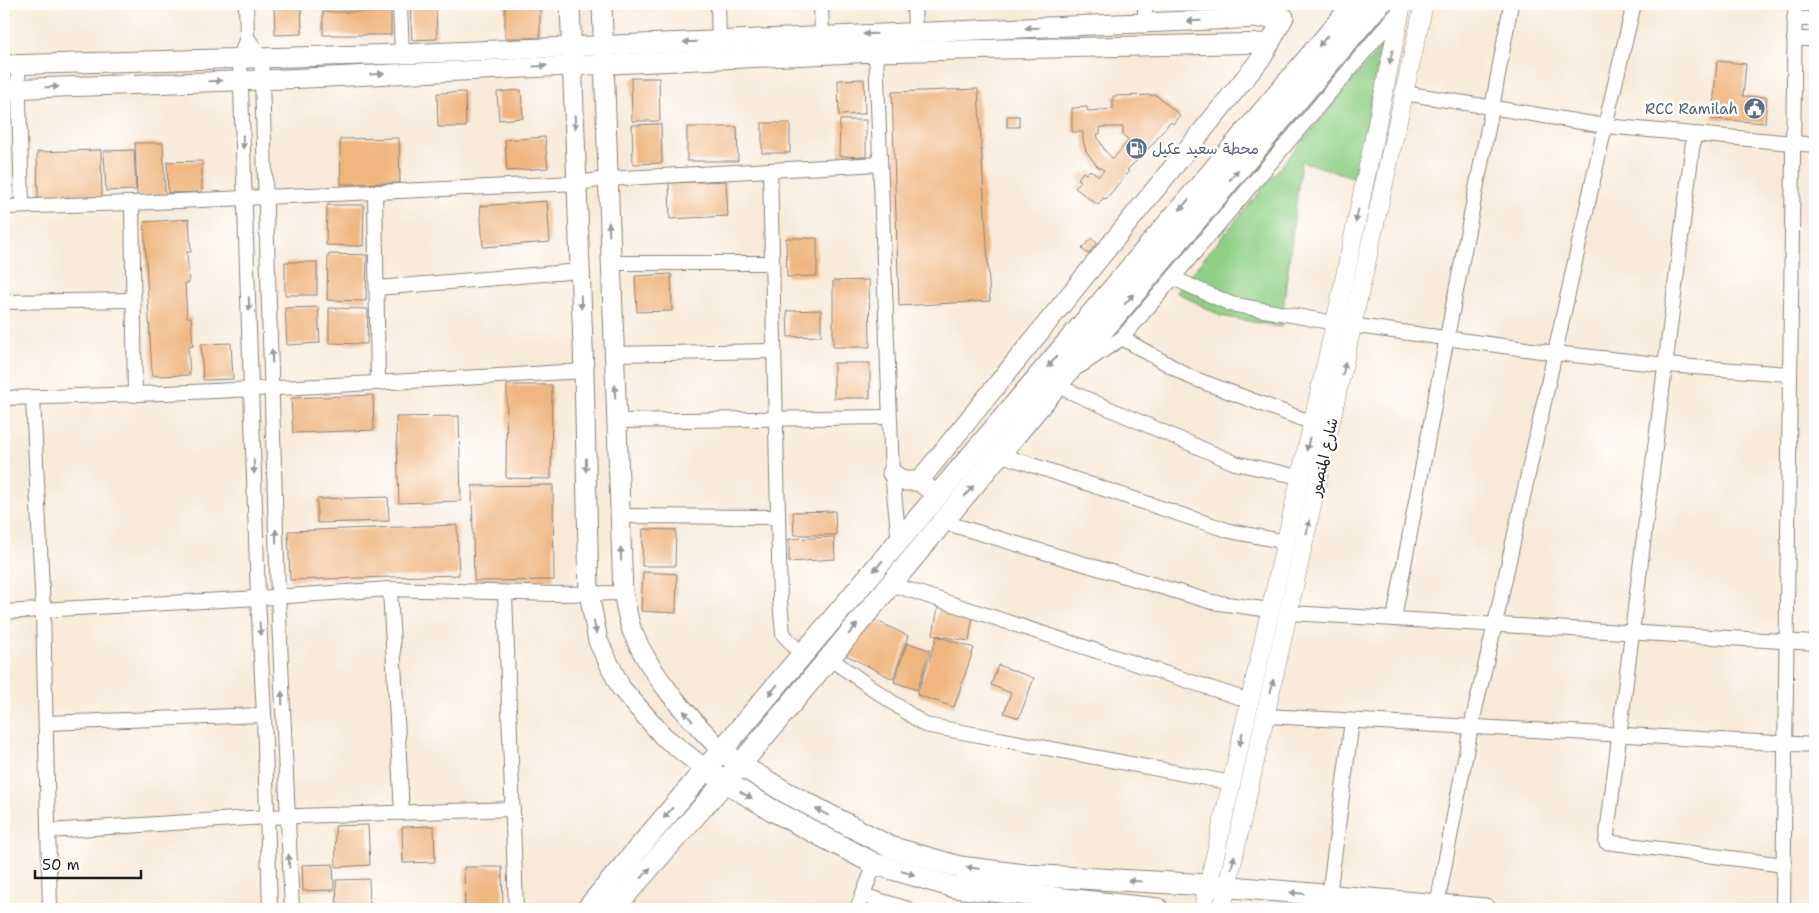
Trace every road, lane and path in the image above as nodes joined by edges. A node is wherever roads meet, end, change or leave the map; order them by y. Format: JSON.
{"nodes":[{"id":1,"x":246,"y":4,"type":"edge"},
{"id":2,"x":400,"y":4,"type":"edge"},
{"id":3,"x":570,"y":4,"type":"edge"},
{"id":4,"x":602,"y":4,"type":"edge"},
{"id":5,"x":718,"y":4,"type":"edge"},
{"id":6,"x":821,"y":4,"type":"edge"},
{"id":7,"x":914,"y":4,"type":"edge"},
{"id":8,"x":1145,"y":4,"type":"edge"},
{"id":9,"x":1354,"y":4,"type":"edge"},
{"id":10,"x":1379,"y":4,"type":"edge"},
{"id":11,"x":1424,"y":4,"type":"edge"},
{"id":12,"x":1511,"y":4,"type":"edge"},
{"id":13,"x":1634,"y":4,"type":"edge"},
{"id":14,"x":1794,"y":4,"type":"edge"},
{"id":15,"x":1403,"y":7,"type":"edge"},
{"id":16,"x":1233,"y":12,"type":"edge"},
{"id":17,"x":1815,"y":19,"type":"edge"},
{"id":18,"x":1794,"y":20,"type":"junction"},
{"id":19,"x":1145,"y":23,"type":"junction"},
{"id":20,"x":915,"y":32,"type":"junction"},
{"id":21,"x":822,"y":36,"type":"junction"},
{"id":22,"x":247,"y":37,"type":"junction"},
{"id":23,"x":1815,"y":38,"type":"edge"},
{"id":24,"x":1794,"y":39,"type":"junction"},
{"id":25,"x":719,"y":40,"type":"junction"},
{"id":26,"x":1270,"y":43,"type":"junction"},
{"id":27,"x":876,"y":52,"type":"junction"},
{"id":28,"x":402,"y":54,"type":"junction"},
{"id":29,"x":602,"y":54,"type":"junction"},
{"id":30,"x":572,"y":56,"type":"junction"},
{"id":31,"x":240,"y":58,"type":"junction"},
{"id":32,"x":261,"y":58,"type":"junction"},
{"id":33,"x":11,"y":65,"type":"edge"},
{"id":34,"x":241,"y":80,"type":"junction"},
{"id":35,"x":262,"y":80,"type":"junction"},
{"id":36,"x":12,"y":89,"type":"edge"},
{"id":37,"x":1404,"y":93,"type":"junction"},
{"id":38,"x":1492,"y":108,"type":"junction"},
{"id":39,"x":1605,"y":126,"type":"junction"},
{"id":40,"x":1694,"y":134,"type":"junction"},
{"id":41,"x":1793,"y":143,"type":"junction"},
{"id":42,"x":1815,"y":145,"type":"edge"},
{"id":43,"x":880,"y":164,"type":"junction"},
{"id":44,"x":770,"y":170,"type":"junction"},
{"id":45,"x":607,"y":178,"type":"junction"},
{"id":46,"x":577,"y":184,"type":"junction"},
{"id":47,"x":375,"y":193,"type":"junction"},
{"id":48,"x":245,"y":198,"type":"junction"},
{"id":49,"x":267,"y":198,"type":"junction"},
{"id":50,"x":132,"y":204,"type":"junction"},
{"id":51,"x":22,"y":206,"type":"junction"},
{"id":52,"x":4,"y":207,"type":"edge"},
{"id":53,"x":610,"y":263,"type":"junction"},
{"id":54,"x":772,"y":263,"type":"junction"},
{"id":55,"x":580,"y":271,"type":"junction"},
{"id":56,"x":1173,"y":278,"type":"junction"},
{"id":57,"x":377,"y":288,"type":"junction"},
{"id":58,"x":133,"y":300,"type":"junction"},
{"id":59,"x":4,"y":302,"type":"edge"},
{"id":60,"x":1335,"y":323,"type":"junction"},
{"id":61,"x":1354,"y":324,"type":"junction"},
{"id":62,"x":1091,"y":330,"type":"junction"},
{"id":63,"x":1447,"y":337,"type":"junction"},
{"id":64,"x":1122,"y":338,"type":"junction"},
{"id":65,"x":774,"y":351,"type":"junction"},
{"id":66,"x":1555,"y":353,"type":"junction"},
{"id":67,"x":614,"y":354,"type":"junction"},
{"id":68,"x":1666,"y":365,"type":"junction"},
{"id":69,"x":584,"y":371,"type":"junction"},
{"id":70,"x":1790,"y":374,"type":"junction"},
{"id":71,"x":1060,"y":381,"type":"junction"},
{"id":72,"x":378,"y":383,"type":"junction"},
{"id":73,"x":252,"y":390,"type":"junction"},
{"id":74,"x":273,"y":390,"type":"junction"},
{"id":75,"x":135,"y":395,"type":"junction"},
{"id":76,"x":4,"y":398,"type":"edge"},
{"id":77,"x":33,"y":398,"type":"junction"},
{"id":78,"x":890,"y":417,"type":"junction"},
{"id":79,"x":776,"y":418,"type":"junction"},
{"id":80,"x":616,"y":421,"type":"junction"},
{"id":81,"x":1313,"y":423,"type":"junction"},
{"id":82,"x":999,"y":454,"type":"junction"},
{"id":83,"x":892,"y":473,"type":"junction"},
{"id":84,"x":1300,"y":477,"type":"junction"},
{"id":85,"x":919,"y":481,"type":"junction"},
{"id":86,"x":938,"y":496,"type":"junction"},
{"id":87,"x":620,"y":516,"type":"junction"},
{"id":88,"x":778,"y":517,"type":"junction"},
{"id":89,"x":943,"y":522,"type":"junction"},
{"id":90,"x":899,"y":542,"type":"junction"},
{"id":91,"x":1286,"y":542,"type":"junction"},
{"id":92,"x":891,"y":584,"type":"junction"},
{"id":93,"x":390,"y":589,"type":"junction"},
{"id":94,"x":505,"y":592,"type":"junction"},
{"id":95,"x":589,"y":593,"type":"junction"},
{"id":96,"x":623,"y":593,"type":"junction"},
{"id":97,"x":278,"y":596,"type":"junction"},
{"id":98,"x":258,"y":598,"type":"junction"},
{"id":99,"x":1270,"y":610,"type":"junction"},
{"id":100,"x":43,"y":611,"type":"junction"},
{"id":101,"x":4,"y":612,"type":"edge"},
{"id":102,"x":1289,"y":612,"type":"junction"},
{"id":103,"x":1394,"y":618,"type":"junction"},
{"id":104,"x":1495,"y":624,"type":"junction"},
{"id":105,"x":1632,"y":632,"type":"junction"},
{"id":106,"x":1786,"y":641,"type":"junction"},
{"id":107,"x":1815,"y":643,"type":"edge"},
{"id":108,"x":802,"y":655,"type":"junction"},
{"id":109,"x":829,"y":658,"type":"junction"},
{"id":110,"x":1250,"y":701,"type":"junction"},
{"id":111,"x":264,"y":714,"type":"junction"},
{"id":112,"x":1266,"y":716,"type":"junction"},
{"id":113,"x":1352,"y":721,"type":"junction"},
{"id":114,"x":46,"y":723,"type":"junction"},
{"id":115,"x":1471,"y":727,"type":"junction"},
{"id":116,"x":1619,"y":735,"type":"junction"},
{"id":117,"x":1786,"y":744,"type":"junction"},
{"id":118,"x":1815,"y":745,"type":"edge"},
{"id":119,"x":722,"y":751,"type":"junction"},
{"id":120,"x":740,"y":765,"type":"junction"},
{"id":121,"x":705,"y":769,"type":"junction"},
{"id":122,"x":725,"y":783,"type":"junction"},
{"id":123,"x":1232,"y":783,"type":"junction"},
{"id":124,"x":513,"y":809,"type":"junction"},
{"id":125,"x":402,"y":813,"type":"junction"},
{"id":126,"x":287,"y":816,"type":"junction"},
{"id":127,"x":267,"y":817,"type":"junction"},
{"id":128,"x":48,"y":831,"type":"junction"},
{"id":129,"x":875,"y":864,"type":"junction"},
{"id":130,"x":1784,"y":865,"type":"junction"},
{"id":131,"x":1218,"y":886,"type":"junction"},
{"id":132,"x":862,"y":895,"type":"junction"},
{"id":133,"x":1329,"y":895,"type":"junction"},
{"id":134,"x":1437,"y":905,"type":"junction"},
{"id":135,"x":50,"y":909,"type":"edge"},
{"id":136,"x":270,"y":909,"type":"edge"},
{"id":137,"x":292,"y":909,"type":"edge"},
{"id":138,"x":516,"y":909,"type":"edge"},
{"id":139,"x":587,"y":909,"type":"edge"},
{"id":140,"x":614,"y":909,"type":"edge"},
{"id":141,"x":858,"y":909,"type":"edge"},
{"id":142,"x":908,"y":909,"type":"edge"},
{"id":143,"x":1158,"y":909,"type":"edge"},
{"id":144,"x":1203,"y":909,"type":"edge"},
{"id":145,"x":1222,"y":909,"type":"edge"},
{"id":146,"x":1485,"y":909,"type":"edge"},
{"id":147,"x":1783,"y":909,"type":"edge"}],
"edges":[{"from":1,"to":22,"type":"street"},
{"from":2,"to":28,"type":"street"},
{"from":3,"to":30,"type":"main road"},
{"from":4,"to":29,"type":"main road"},
{"from":5,"to":25,"type":"street"},
{"from":6,"to":21,"type":"street"},
{"from":7,"to":20,"type":"street"},
{"from":8,"to":19,"type":"street"},
{"from":9,"to":62,"type":"main road","one_way":true},
{"from":62,"to":10,"type":"main road","one_way":true},
{"from":11,"to":37,"type":"street","name":"شارع المنصور"},
{"from":12,"to":38,"type":"street"},
{"from":13,"to":39,"type":"street"},
{"from":14,"to":18,"type":"street"},
{"from":15,"to":56,"type":"street"},
{"from":15,"to":60,"type":"street","name":"شارع المنصور","one_way":true},
{"from":16,"to":19,"type":"main road","one_way":true},
{"from":16,"to":26,"type":"main road"},
{"from":17,"to":18,"type":"street"},
{"from":18,"to":24,"type":"street"},
{"from":19,"to":20,"type":"main road","one_way":true},
{"from":20,"to":21,"type":"main road","one_way":true},
{"from":21,"to":25,"type":"main road"},
{"from":22,"to":31,"type":"street"},
{"from":22,"to":32,"type":"street"},
{"from":23,"to":24,"type":"street"},
{"from":24,"to":41,"type":"street"},
{"from":25,"to":29,"type":"main road","one_way":true},
{"from":26,"to":27,"type":"main road"},
{"from":26,"to":85,"type":"main road"},
{"from":27,"to":29,"type":"main road"},
{"from":27,"to":43,"type":"street"},
{"from":28,"to":30,"type":"main road"},
{"from":28,"to":32,"type":"main road"},
{"from":29,"to":30,"type":"main road"},
{"from":29,"to":45,"type":"main road"},
{"from":35,"to":30,"type":"main road","one_way":true},
{"from":30,"to":46,"type":"main road","one_way":true},
{"from":31,"to":32,"type":"main road"},
{"from":31,"to":33,"type":"main road"},
{"from":31,"to":34,"type":"street"},
{"from":32,"to":35,"type":"street"},
{"from":33,"to":36,"type":"street"},
{"from":34,"to":35,"type":"main road"},
{"from":36,"to":34,"type":"main road","one_way":true},
{"from":34,"to":48,"type":"street","one_way":true},
{"from":35,"to":49,"type":"street"},
{"from":36,"to":51,"type":"street"},
{"from":37,"to":38,"type":"street"},
{"from":37,"to":61,"type":"street","name":"شارع المنصور"},
{"from":38,"to":39,"type":"street"},
{"from":38,"to":63,"type":"street"},
{"from":39,"to":40,"type":"street"},
{"from":39,"to":66,"type":"street"},
{"from":40,"to":41,"type":"street"},
{"from":40,"to":68,"type":"street"},
{"from":41,"to":42,"type":"street"},
{"from":41,"to":70,"type":"street"},
{"from":43,"to":44,"type":"street"},
{"from":43,"to":78,"type":"street"},
{"from":44,"to":45,"type":"street"},
{"from":44,"to":54,"type":"street"},
{"from":45,"to":46,"type":"street"},
{"from":53,"to":45,"type":"main road","one_way":true},
{"from":46,"to":47,"type":"street"},
{"from":46,"to":55,"type":"main road"},
{"from":47,"to":49,"type":"street"},
{"from":47,"to":57,"type":"street"},
{"from":48,"to":49,"type":"street"},
{"from":48,"to":50,"type":"street"},
{"from":48,"to":73,"type":"street","one_way":true},
{"from":74,"to":49,"type":"street","one_way":true},
{"from":50,"to":51,"type":"street"},
{"from":50,"to":58,"type":"street"},
{"from":51,"to":52,"type":"street"},
{"from":53,"to":54,"type":"street"},
{"from":53,"to":67,"type":"main road"},
{"from":54,"to":65,"type":"street"},
{"from":55,"to":57,"type":"street"},
{"from":55,"to":69,"type":"main road","one_way":true},
{"from":56,"to":60,"type":"street"},
{"from":56,"to":64,"type":"street"},
{"from":57,"to":72,"type":"street"},
{"from":58,"to":59,"type":"street"},
{"from":58,"to":75,"type":"street"},
{"from":60,"to":61,"type":"street"},
{"from":60,"to":81,"type":"street","name":"شارع المنصور"},
{"from":61,"to":63,"type":"street"},
{"from":102,"to":61,"type":"street","name":"شارع المنصور","one_way":true},
{"from":62,"to":71,"type":"main road"},
{"from":62,"to":86,"type":"main road","one_way":true},
{"from":63,"to":66,"type":"street"},
{"from":63,"to":103,"type":"street"},
{"from":64,"to":71,"type":"street"},
{"from":64,"to":81,"type":"street"},
{"from":65,"to":67,"type":"street"},
{"from":65,"to":79,"type":"street"},
{"from":66,"to":68,"type":"street"},
{"from":66,"to":104,"type":"street"},
{"from":80,"to":67,"type":"main road","one_way":true},
{"from":68,"to":70,"type":"street"},
{"from":68,"to":105,"type":"street"},
{"from":69,"to":72,"type":"street"},
{"from":69,"to":95,"type":"main road","one_way":true},
{"from":70,"to":106,"type":"street"},
{"from":71,"to":82,"type":"main road"},
{"from":71,"to":84,"type":"street"},
{"from":72,"to":74,"type":"street"},
{"from":73,"to":74,"type":"street"},
{"from":73,"to":75,"type":"street"},
{"from":73,"to":98,"type":"street","one_way":true},
{"from":97,"to":74,"type":"street","one_way":true},
{"from":75,"to":77,"type":"street"},
{"from":76,"to":77,"type":"street"},
{"from":77,"to":100,"type":"street"},
{"from":78,"to":79,"type":"street"},
{"from":78,"to":83,"type":"street"},
{"from":79,"to":80,"type":"street"},
{"from":79,"to":88,"type":"street"},
{"from":80,"to":87,"type":"main road"},
{"from":81,"to":84,"type":"street","name":"شارع المنصور","one_way":true},
{"from":89,"to":82,"type":"main road","one_way":true},
{"from":82,"to":91,"type":"street"},
{"from":83,"to":85,"type":"main road"},
{"from":83,"to":90,"type":"street"},
{"from":84,"to":91,"type":"street","name":"شارع المنصور"},
{"from":85,"to":86,"type":"main road"},
{"from":86,"to":90,"type":"main road"},
{"from":87,"to":88,"type":"street"},
{"from":96,"to":87,"type":"main road","one_way":true},
{"from":88,"to":108,"type":"street"},
{"from":89,"to":92,"type":"main road"},
{"from":89,"to":99,"type":"street"},
{"from":90,"to":108,"type":"main road","one_way":true},
{"from":91,"to":99,"type":"street","name":"شارع المنصور"},
{"from":109,"to":92,"type":"main road","one_way":true},
{"from":92,"to":110,"type":"street"},
{"from":93,"to":94,"type":"street"},
{"from":93,"to":97,"type":"street"},
{"from":93,"to":125,"type":"street"},
{"from":94,"to":95,"type":"street"},
{"from":94,"to":124,"type":"street"},
{"from":95,"to":96,"type":"street"},
{"from":95,"to":121,"type":"main road","one_way":true},
{"from":119,"to":96,"type":"main road","one_way":true},
{"from":97,"to":98,"type":"street"},
{"from":126,"to":97,"type":"street","one_way":true},
{"from":98,"to":100,"type":"street"},
{"from":98,"to":111,"type":"street","one_way":true},
{"from":99,"to":102,"type":"street"},
{"from":99,"to":110,"type":"street","name":"شارع المنصور"},
{"from":100,"to":101,"type":"street"},
{"from":100,"to":114,"type":"street"},
{"from":102,"to":103,"type":"street"},
{"from":112,"to":102,"type":"street","name":"شارع المنصور","one_way":true},
{"from":103,"to":104,"type":"street"},
{"from":104,"to":105,"type":"street"},
{"from":104,"to":115,"type":"street"},
{"from":105,"to":106,"type":"street"},
{"from":105,"to":116,"type":"street"},
{"from":106,"to":107,"type":"street"},
{"from":106,"to":117,"type":"street"},
{"from":108,"to":119,"type":"main road","one_way":true},
{"from":109,"to":120,"type":"main road"},
{"from":109,"to":123,"type":"street"},
{"from":110,"to":123,"type":"street","name":"شارع المنصور","one_way":true},
{"from":111,"to":114,"type":"street"},
{"from":111,"to":127,"type":"street"},
{"from":112,"to":113,"type":"street"},
{"from":131,"to":112,"type":"street","name":"شارع المنصور","one_way":true},
{"from":113,"to":115,"type":"street"},
{"from":113,"to":133,"type":"street"},
{"from":114,"to":128,"type":"street"},
{"from":115,"to":116,"type":"street"},
{"from":115,"to":134,"type":"street"},
{"from":116,"to":117,"type":"street"},
{"from":116,"to":130,"type":"street"},
{"from":117,"to":118,"type":"street"},
{"from":117,"to":130,"type":"street"},
{"from":119,"to":120,"type":"main road"},
{"from":119,"to":121,"type":"main road"},
{"from":120,"to":122,"type":"main road"},
{"from":131,"to":120,"type":"main road","one_way":true},
{"from":121,"to":122,"type":"main road"},
{"from":121,"to":139,"type":"main road","one_way":true},
{"from":122,"to":129,"type":"main road","one_way":true},
{"from":140,"to":122,"type":"main road","one_way":true},
{"from":123,"to":131,"type":"street","name":"شارع المنصور"},
{"from":124,"to":125,"type":"street"},
{"from":124,"to":138,"type":"street"},
{"from":125,"to":126,"type":"street"},
{"from":126,"to":127,"type":"street"},
{"from":137,"to":126,"type":"street","one_way":true},
{"from":127,"to":128,"type":"street"},
{"from":127,"to":136,"type":"street"},
{"from":128,"to":135,"type":"street"},
{"from":129,"to":132,"type":"street"},
{"from":129,"to":143,"type":"main road","one_way":true},
{"from":130,"to":147,"type":"street"},
{"from":133,"to":131,"type":"main road","one_way":true},
{"from":131,"to":144,"type":"street","name":"شارع المنصور"},
{"from":131,"to":145,"type":"street","name":"شارع المنصور"},
{"from":132,"to":141,"type":"street"},
{"from":132,"to":142,"type":"street"},
{"from":133,"to":134,"type":"main road"},
{"from":134,"to":146,"type":"main road"}]}
